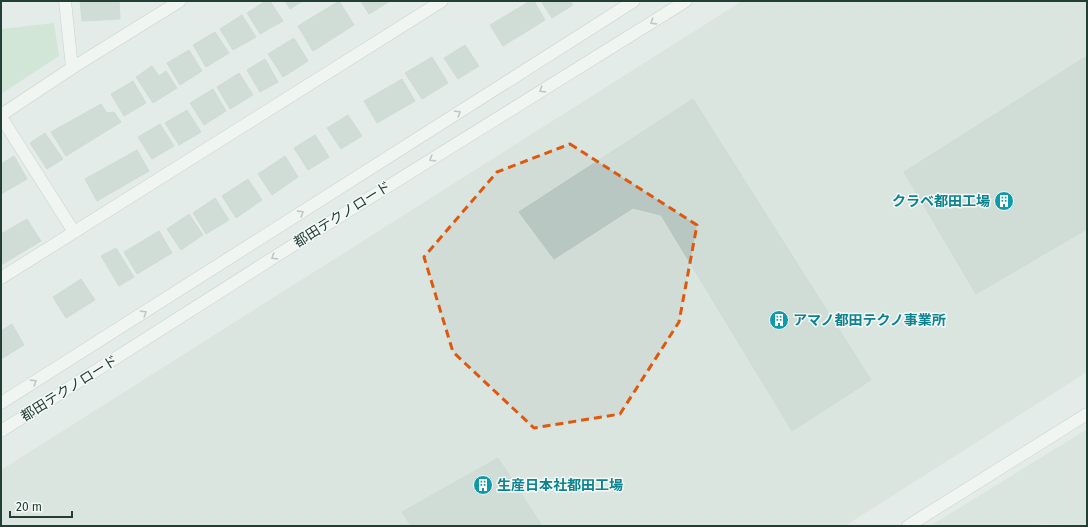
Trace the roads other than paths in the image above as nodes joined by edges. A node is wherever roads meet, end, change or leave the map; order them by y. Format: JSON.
{"nodes":[{"id":1,"x":65,"y":1,"type":"edge"},
{"id":2,"x":180,"y":1,"type":"edge"},
{"id":3,"x":442,"y":1,"type":"edge"},
{"id":4,"x":634,"y":1,"type":"edge"},
{"id":5,"x":686,"y":1,"type":"edge"},
{"id":6,"x":72,"y":68,"type":"junction"},
{"id":7,"x":1,"y":116,"type":"edge"},
{"id":8,"x":74,"y":232,"type":"junction"},
{"id":9,"x":1,"y":278,"type":"edge"},
{"id":10,"x":1,"y":403,"type":"edge"},
{"id":11,"x":1087,"y":414,"type":"edge"},
{"id":12,"x":1,"y":431,"type":"edge"},
{"id":13,"x":908,"y":526,"type":"edge"}],
"edges":[{"from":1,"to":6,"type":"street"},
{"from":2,"to":6,"type":"street"},
{"from":3,"to":8,"type":"street"},
{"from":10,"to":4,"type":"street","name":"都田テクノロード","one_way":true},
{"from":5,"to":12,"type":"street","name":"都田テクノロード","one_way":true},
{"from":6,"to":7,"type":"street"},
{"from":7,"to":8,"type":"street"},
{"from":8,"to":9,"type":"street"},
{"from":11,"to":13,"type":"street"}]}
